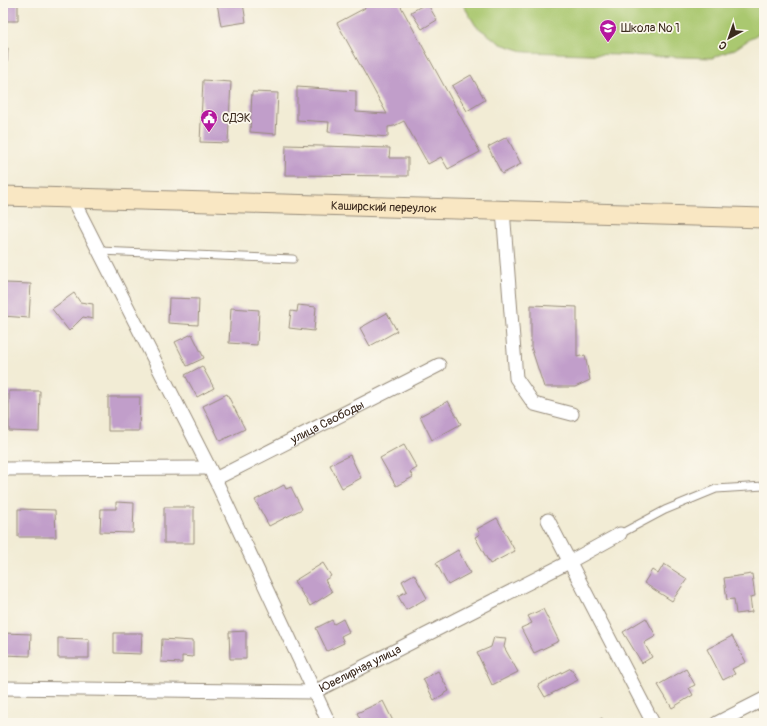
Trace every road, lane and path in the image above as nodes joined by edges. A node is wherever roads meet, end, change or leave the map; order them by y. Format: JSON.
{"nodes":[{"id":1,"x":3,"y":196,"type":"edge"},
{"id":2,"x":72,"y":198,"type":"junction"},
{"id":3,"x":503,"y":210,"type":"junction"},
{"id":4,"x":764,"y":218,"type":"edge"},
{"id":5,"x":100,"y":251,"type":"junction"},
{"id":6,"x":293,"y":259,"type":"dead end"},
{"id":7,"x":439,"y":365,"type":"dead end"},
{"id":8,"x":572,"y":414,"type":"dead end"},
{"id":9,"x":3,"y":469,"type":"edge"},
{"id":10,"x":212,"y":473,"type":"junction"},
{"id":11,"x":764,"y":486,"type":"edge"},
{"id":12,"x":548,"y":520,"type":"dead end"},
{"id":13,"x":620,"y":534,"type":"joint"},
{"id":14,"x":569,"y":562,"type":"junction"},
{"id":15,"x":3,"y":688,"type":"edge"},
{"id":16,"x":314,"y":692,"type":"junction"},
{"id":17,"x":764,"y":699,"type":"edge"},
{"id":18,"x":328,"y":723,"type":"edge"},
{"id":19,"x":653,"y":723,"type":"edge"},
{"id":20,"x":717,"y":723,"type":"edge"}],
"edges":[{"from":1,"to":2,"type":"main road","name":"Каширский переулок"},
{"from":2,"to":3,"type":"main road","name":"Каширский переулок"},
{"from":2,"to":5,"type":"street"},
{"from":3,"to":4,"type":"main road","name":"Каширский переулок"},
{"from":3,"to":8,"type":"street"},
{"from":5,"to":6,"type":"lane"},
{"from":5,"to":10,"type":"street"},
{"from":7,"to":10,"type":"street","name":"улица Свободы"},
{"from":9,"to":10,"type":"street","name":"улица Свободы"},
{"from":10,"to":16,"type":"street"},
{"from":11,"to":13,"type":"lane"},
{"from":12,"to":14,"type":"street"},
{"from":13,"to":14,"type":"street","name":"Ювелирная улица"},
{"from":14,"to":16,"type":"street","name":"Ювелирная улица"},
{"from":14,"to":19,"type":"street"},
{"from":15,"to":16,"type":"street","name":"Ювелирная улица"},
{"from":16,"to":18,"type":"street"},
{"from":17,"to":20,"type":"street"}]}
